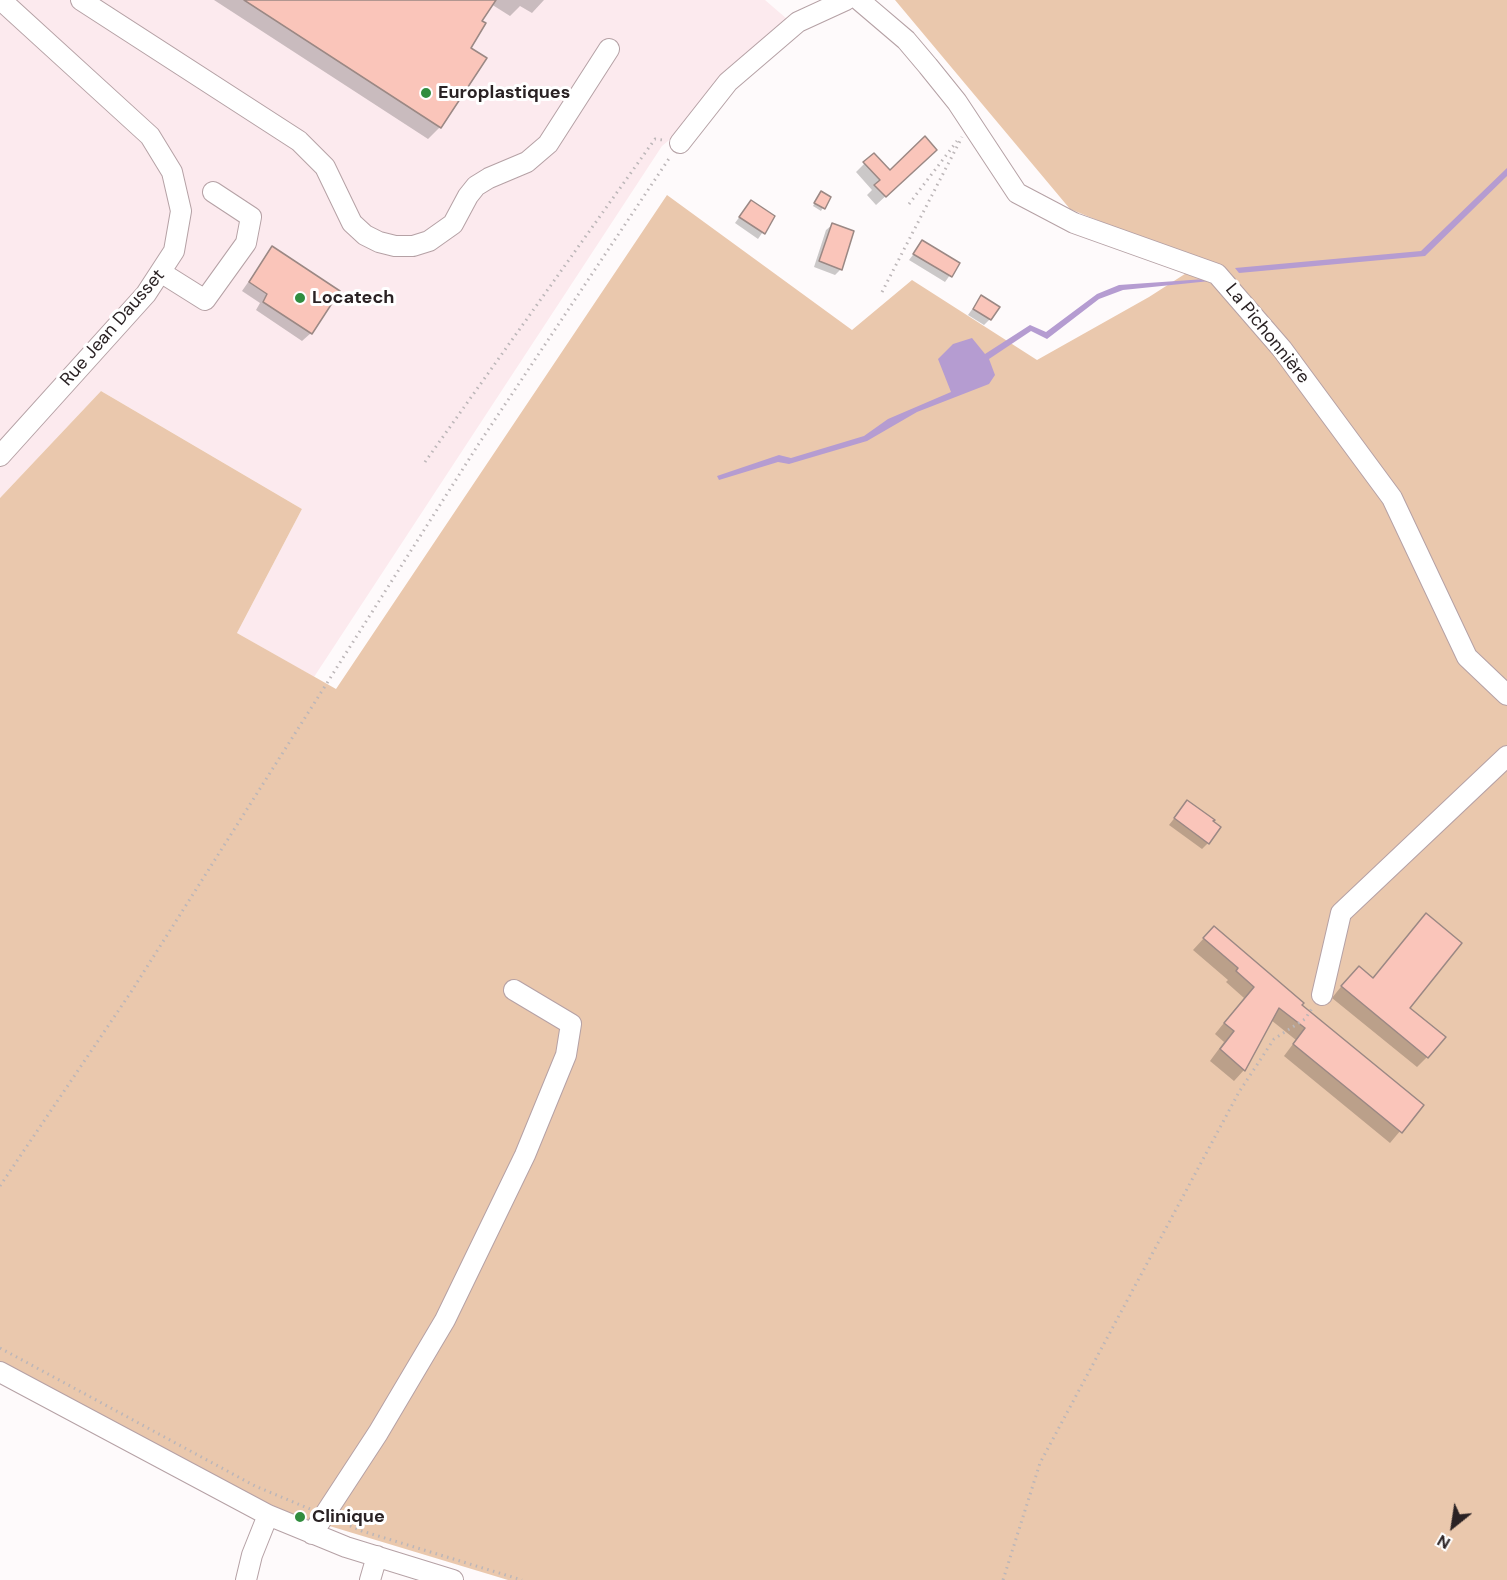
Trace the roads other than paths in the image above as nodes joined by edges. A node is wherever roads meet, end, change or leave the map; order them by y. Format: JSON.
{"nodes":[{"id":1,"x":1,"y":0,"type":"edge"},
{"id":2,"x":81,"y":0,"type":"edge"},
{"id":3,"x":846,"y":0,"type":"edge"},
{"id":4,"x":859,"y":0,"type":"edge"},
{"id":5,"x":609,"y":49,"type":"dead end"},
{"id":6,"x":680,"y":143,"type":"road end"},
{"id":7,"x":213,"y":192,"type":"dead end"},
{"id":8,"x":162,"y":273,"type":"junction"},
{"id":9,"x":1,"y":453,"type":"edge"},
{"id":10,"x":1507,"y":695,"type":"edge"},
{"id":11,"x":1507,"y":756,"type":"edge"},
{"id":12,"x":514,"y":990,"type":"dead end"},
{"id":13,"x":1322,"y":995,"type":"road end"},
{"id":14,"x":0,"y":1372,"type":"edge"},
{"id":15,"x":268,"y":1515,"type":"junction"},
{"id":16,"x":312,"y":1534,"type":"junction"},
{"id":17,"x":377,"y":1557,"type":"junction"},
{"id":18,"x":246,"y":1580,"type":"edge"},
{"id":19,"x":370,"y":1580,"type":"edge"},
{"id":20,"x":453,"y":1580,"type":"edge"}],
"edges":[{"from":1,"to":8,"type":"street","name":"Rue Jean Dausset"},
{"from":2,"to":5,"type":"street"},
{"from":3,"to":6,"type":"street"},
{"from":4,"to":10,"type":"street","name":"La Pichonnière"},
{"from":7,"to":8,"type":"street"},
{"from":8,"to":9,"type":"street","name":"Rue Jean Dausset"},
{"from":11,"to":13,"type":"street"},
{"from":12,"to":16,"type":"street"},
{"from":14,"to":15,"type":"street"},
{"from":15,"to":16,"type":"street"},
{"from":15,"to":18,"type":"street"},
{"from":16,"to":17,"type":"street"},
{"from":17,"to":19,"type":"street"},
{"from":17,"to":20,"type":"street"}]}
